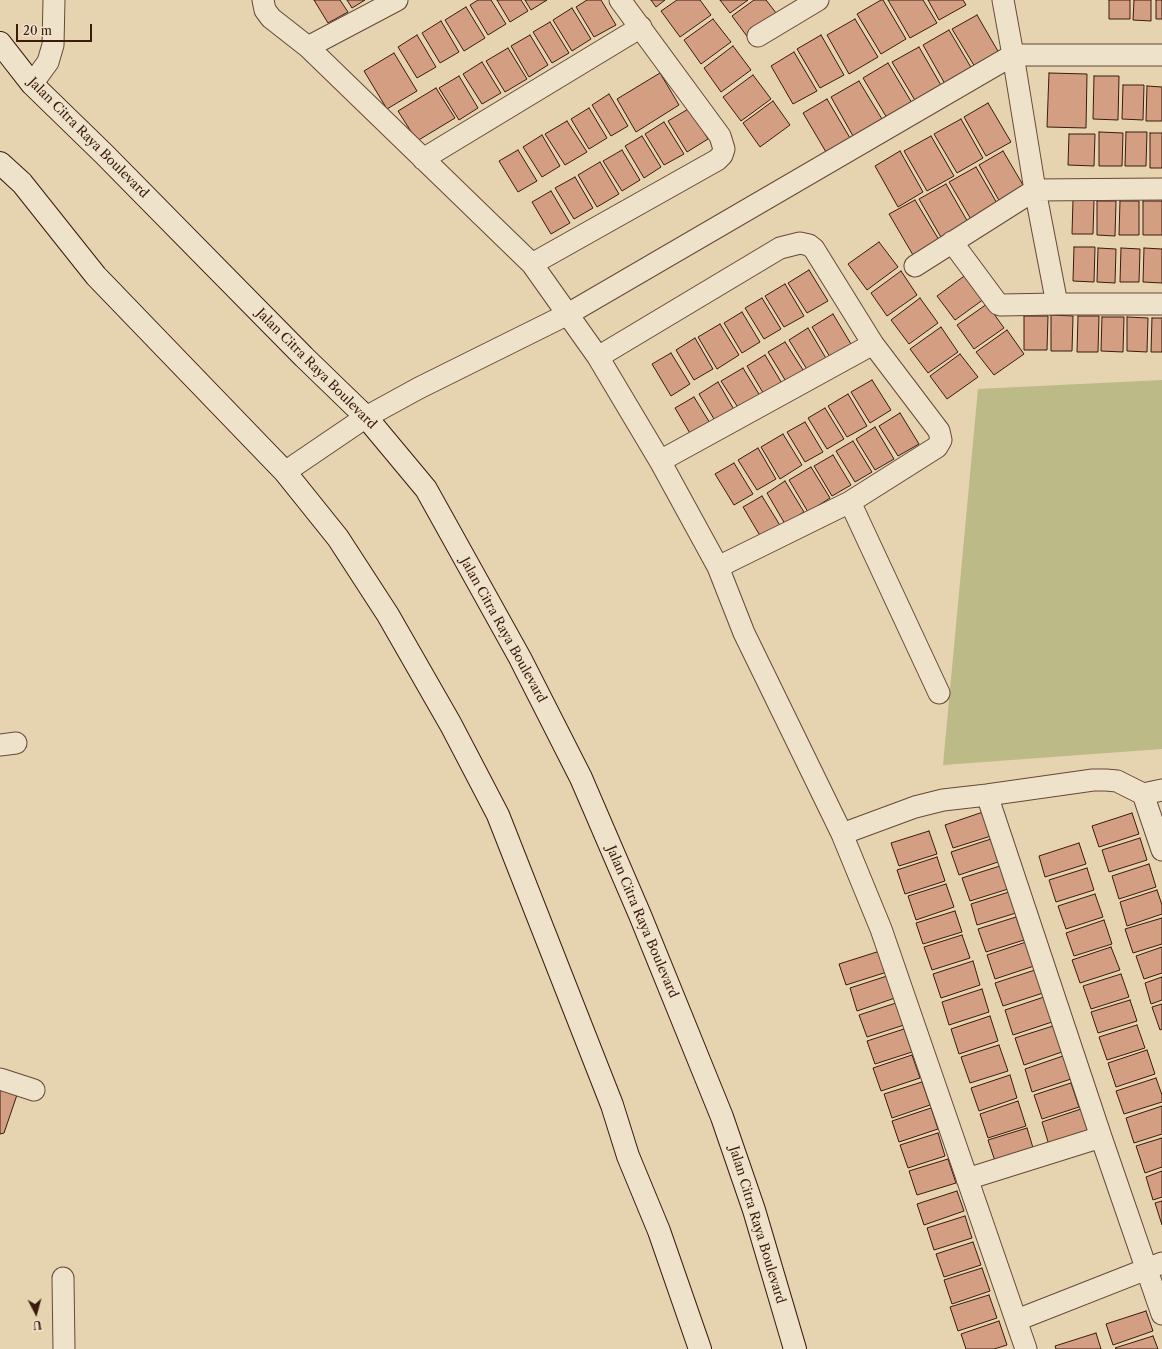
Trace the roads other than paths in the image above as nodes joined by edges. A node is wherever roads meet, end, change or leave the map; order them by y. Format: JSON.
{"nodes":[{"id":1,"x":54,"y":0,"type":"edge"},
{"id":2,"x":263,"y":0,"type":"edge"},
{"id":3,"x":397,"y":0,"type":"edge"},
{"id":4,"x":620,"y":0,"type":"edge"},
{"id":5,"x":818,"y":0,"type":"edge"},
{"id":6,"x":1003,"y":0,"type":"edge"},
{"id":7,"x":793,"y":6,"type":"edge"},
{"id":8,"x":641,"y":27,"type":"junction"},
{"id":9,"x":758,"y":36,"type":"dead end"},
{"id":10,"x":0,"y":42,"type":"edge"},
{"id":11,"x":308,"y":47,"type":"junction"},
{"id":12,"x":1014,"y":54,"type":"junction"},
{"id":13,"x":1162,"y":55,"type":"edge"},
{"id":14,"x":32,"y":84,"type":"junction"},
{"id":15,"x":424,"y":159,"type":"junction"},
{"id":16,"x":0,"y":163,"type":"edge"},
{"id":17,"x":1162,"y":189,"type":"edge"},
{"id":18,"x":1034,"y":190,"type":"junction"},
{"id":19,"x":952,"y":242,"type":"junction"},
{"id":20,"x":532,"y":264,"type":"junction"},
{"id":21,"x":914,"y":266,"type":"dead end"},
{"id":22,"x":1057,"y":304,"type":"junction"},
{"id":23,"x":1162,"y":304,"type":"edge"},
{"id":24,"x":568,"y":314,"type":"junction"},
{"id":25,"x":873,"y":344,"type":"junction"},
{"id":26,"x":598,"y":357,"type":"junction"},
{"id":27,"x":366,"y":417,"type":"junction"},
{"id":28,"x":660,"y":461,"type":"junction"},
{"id":29,"x":285,"y":472,"type":"junction"},
{"id":30,"x":850,"y":502,"type":"junction"},
{"id":31,"x":718,"y":567,"type":"junction"},
{"id":32,"x":938,"y":693,"type":"dead end"},
{"id":33,"x":1152,"y":792,"type":"edge"},
{"id":34,"x":987,"y":795,"type":"junction"},
{"id":35,"x":842,"y":834,"type":"junction"},
{"id":36,"x":1162,"y":850,"type":"edge"},
{"id":37,"x":0,"y":1079,"type":"edge"},
{"id":38,"x":34,"y":1090,"type":"dead end"},
{"id":39,"x":1101,"y":1137,"type":"junction"},
{"id":40,"x":968,"y":1179,"type":"junction"},
{"id":41,"x":1155,"y":1266,"type":"edge"},
{"id":42,"x":63,"y":1278,"type":"dead end"},
{"id":43,"x":1162,"y":1314,"type":"edge"},
{"id":44,"x":1017,"y":1320,"type":"junction"},
{"id":45,"x":64,"y":1349,"type":"edge"},
{"id":46,"x":700,"y":1349,"type":"edge"},
{"id":47,"x":795,"y":1349,"type":"edge"},
{"id":48,"x":1026,"y":1349,"type":"edge"}],
"edges":[{"from":1,"to":14,"type":"street"},
{"from":2,"to":11,"type":"street"},
{"from":3,"to":11,"type":"street"},
{"from":4,"to":8,"type":"street"},
{"from":5,"to":7,"type":"street"},
{"from":6,"to":12,"type":"street"},
{"from":7,"to":9,"type":"street"},
{"from":8,"to":15,"type":"street"},
{"from":8,"to":20,"type":"street"},
{"from":10,"to":14,"type":"main road","name":"Jalan Citra Raya Boulevard"},
{"from":11,"to":15,"type":"street"},
{"from":12,"to":13,"type":"street"},
{"from":12,"to":18,"type":"street"},
{"from":12,"to":24,"type":"street"},
{"from":14,"to":27,"type":"main road","name":"Jalan Citra Raya Boulevard"},
{"from":15,"to":20,"type":"street"},
{"from":16,"to":29,"type":"main road"},
{"from":17,"to":18,"type":"street"},
{"from":18,"to":19,"type":"street"},
{"from":18,"to":22,"type":"street"},
{"from":19,"to":21,"type":"street"},
{"from":19,"to":22,"type":"street"},
{"from":20,"to":24,"type":"street"},
{"from":22,"to":23,"type":"street"},
{"from":24,"to":26,"type":"street"},
{"from":24,"to":27,"type":"street"},
{"from":25,"to":26,"type":"street"},
{"from":25,"to":28,"type":"street"},
{"from":25,"to":30,"type":"street"},
{"from":26,"to":28,"type":"street"},
{"from":27,"to":29,"type":"street"},
{"from":27,"to":47,"type":"main road","name":"Jalan Citra Raya Boulevard"},
{"from":28,"to":31,"type":"street"},
{"from":29,"to":46,"type":"main road"},
{"from":30,"to":31,"type":"street"},
{"from":30,"to":32,"type":"street"},
{"from":31,"to":35,"type":"street"},
{"from":33,"to":34,"type":"street"},
{"from":33,"to":36,"type":"street"},
{"from":34,"to":35,"type":"street"},
{"from":34,"to":39,"type":"street"},
{"from":35,"to":40,"type":"street"},
{"from":37,"to":38,"type":"street"},
{"from":39,"to":40,"type":"street"},
{"from":39,"to":41,"type":"street"},
{"from":40,"to":44,"type":"street"},
{"from":41,"to":43,"type":"street"},
{"from":41,"to":44,"type":"street"},
{"from":42,"to":45,"type":"street"},
{"from":44,"to":48,"type":"street"}]}
